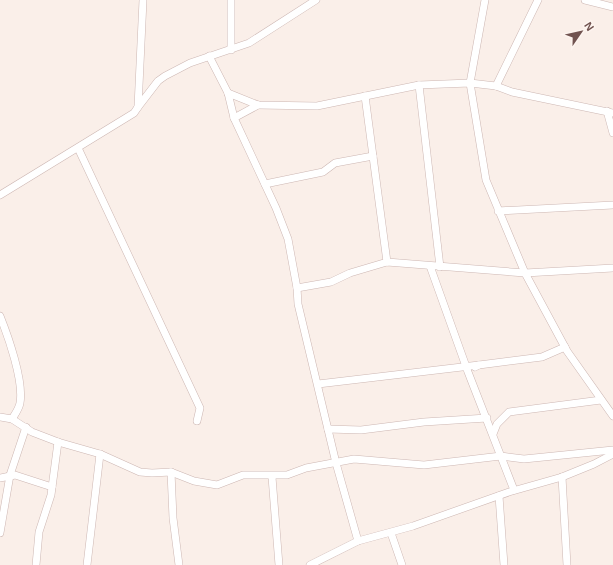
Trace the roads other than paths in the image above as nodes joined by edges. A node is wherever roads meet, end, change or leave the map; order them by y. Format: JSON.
{"nodes":[{"id":1,"x":143,"y":0,"type":"edge"},
{"id":2,"x":231,"y":0,"type":"edge"},
{"id":3,"x":316,"y":0,"type":"edge"},
{"id":4,"x":485,"y":0,"type":"edge"},
{"id":5,"x":538,"y":0,"type":"edge"},
{"id":6,"x":585,"y":0,"type":"edge"},
{"id":7,"x":613,"y":7,"type":"edge"},
{"id":8,"x":230,"y":50,"type":"junction"},
{"id":9,"x":209,"y":56,"type":"junction"},
{"id":10,"x":470,"y":82,"type":"junction"},
{"id":11,"x":419,"y":85,"type":"junction"},
{"id":12,"x":496,"y":86,"type":"junction"},
{"id":13,"x":228,"y":93,"type":"junction"},
{"id":14,"x":365,"y":96,"type":"junction"},
{"id":15,"x":258,"y":105,"type":"junction"},
{"id":16,"x":138,"y":107,"type":"junction"},
{"id":17,"x":610,"y":112,"type":"edge"},
{"id":18,"x":234,"y":118,"type":"junction"},
{"id":19,"x":613,"y":133,"type":"edge"},
{"id":20,"x":78,"y":148,"type":"junction"},
{"id":21,"x":373,"y":156,"type":"junction"},
{"id":22,"x":265,"y":184,"type":"junction"},
{"id":23,"x":0,"y":195,"type":"edge"},
{"id":24,"x":613,"y":204,"type":"edge"},
{"id":25,"x":498,"y":211,"type":"junction"},
{"id":26,"x":387,"y":262,"type":"junction"},
{"id":27,"x":430,"y":266,"type":"junction"},
{"id":28,"x":440,"y":267,"type":"junction"},
{"id":29,"x":613,"y":268,"type":"edge"},
{"id":30,"x":525,"y":273,"type":"junction"},
{"id":31,"x":297,"y":288,"type":"junction"},
{"id":32,"x":0,"y":316,"type":"edge"},
{"id":33,"x":2,"y":329,"type":"edge"},
{"id":34,"x":565,"y":347,"type":"junction"},
{"id":35,"x":467,"y":369,"type":"junction"},
{"id":36,"x":318,"y":384,"type":"junction"},
{"id":37,"x":602,"y":400,"type":"junction"},
{"id":38,"x":613,"y":416,"type":"edge"},
{"id":39,"x":0,"y":417,"type":"edge"},
{"id":40,"x":487,"y":418,"type":"junction"},
{"id":41,"x":12,"y":419,"type":"junction"},
{"id":42,"x":197,"y":421,"type":"dead end"},
{"id":43,"x":26,"y":427,"type":"junction"},
{"id":44,"x":328,"y":429,"type":"junction"},
{"id":45,"x":493,"y":434,"type":"junction"},
{"id":46,"x":58,"y":442,"type":"junction"},
{"id":47,"x":613,"y":450,"type":"edge"},
{"id":48,"x":100,"y":454,"type":"junction"},
{"id":49,"x":613,"y":454,"type":"edge"},
{"id":50,"x":501,"y":456,"type":"junction"},
{"id":51,"x":336,"y":463,"type":"junction"},
{"id":52,"x":171,"y":472,"type":"junction"},
{"id":53,"x":10,"y":475,"type":"junction"},
{"id":54,"x":272,"y":477,"type":"junction"},
{"id":55,"x":562,"y":477,"type":"junction"},
{"id":56,"x":0,"y":478,"type":"edge"},
{"id":57,"x":52,"y":487,"type":"junction"},
{"id":58,"x":514,"y":490,"type":"junction"},
{"id":59,"x":499,"y":496,"type":"junction"},
{"id":60,"x":0,"y":532,"type":"edge"},
{"id":61,"x":391,"y":532,"type":"junction"},
{"id":62,"x":358,"y":541,"type":"junction"},
{"id":63,"x":36,"y":565,"type":"edge"},
{"id":64,"x":87,"y":565,"type":"edge"},
{"id":65,"x":180,"y":565,"type":"edge"},
{"id":66,"x":279,"y":565,"type":"edge"},
{"id":67,"x":310,"y":565,"type":"edge"},
{"id":68,"x":402,"y":565,"type":"edge"},
{"id":69,"x":504,"y":565,"type":"edge"},
{"id":70,"x":567,"y":565,"type":"edge"}],
"edges":[{"from":1,"to":16,"type":"street"},
{"from":2,"to":8,"type":"street"},
{"from":3,"to":8,"type":"street"},
{"from":4,"to":10,"type":"street"},
{"from":5,"to":12,"type":"street"},
{"from":6,"to":7,"type":"street"},
{"from":8,"to":9,"type":"street"},
{"from":9,"to":13,"type":"street"},
{"from":9,"to":16,"type":"street"},
{"from":10,"to":11,"type":"street"},
{"from":10,"to":12,"type":"street"},
{"from":10,"to":25,"type":"street"},
{"from":11,"to":14,"type":"street"},
{"from":11,"to":28,"type":"street"},
{"from":12,"to":17,"type":"street"},
{"from":13,"to":15,"type":"street"},
{"from":13,"to":18,"type":"street"},
{"from":14,"to":15,"type":"street"},
{"from":14,"to":21,"type":"street"},
{"from":15,"to":18,"type":"street"},
{"from":16,"to":20,"type":"street"},
{"from":17,"to":19,"type":"street"},
{"from":18,"to":22,"type":"street"},
{"from":20,"to":23,"type":"street"},
{"from":20,"to":42,"type":"street"},
{"from":21,"to":22,"type":"street"},
{"from":21,"to":26,"type":"street"},
{"from":22,"to":31,"type":"street"},
{"from":24,"to":25,"type":"street"},
{"from":25,"to":30,"type":"street"},
{"from":26,"to":27,"type":"street"},
{"from":26,"to":31,"type":"street"},
{"from":27,"to":28,"type":"street"},
{"from":27,"to":35,"type":"street"},
{"from":28,"to":30,"type":"street"},
{"from":29,"to":30,"type":"street"},
{"from":30,"to":34,"type":"street"},
{"from":31,"to":36,"type":"street"},
{"from":32,"to":33,"type":"street"},
{"from":33,"to":41,"type":"street"},
{"from":34,"to":35,"type":"street"},
{"from":34,"to":37,"type":"street"},
{"from":35,"to":36,"type":"street"},
{"from":35,"to":40,"type":"street"},
{"from":36,"to":44,"type":"street"},
{"from":37,"to":38,"type":"street"},
{"from":37,"to":45,"type":"street"},
{"from":39,"to":41,"type":"street"},
{"from":40,"to":44,"type":"street"},
{"from":40,"to":45,"type":"street"},
{"from":41,"to":43,"type":"street"},
{"from":43,"to":46,"type":"street"},
{"from":43,"to":53,"type":"street"},
{"from":44,"to":51,"type":"street"},
{"from":45,"to":50,"type":"street"},
{"from":46,"to":48,"type":"street"},
{"from":46,"to":57,"type":"street"},
{"from":47,"to":50,"type":"street"},
{"from":48,"to":52,"type":"street"},
{"from":48,"to":64,"type":"street"},
{"from":49,"to":55,"type":"street"},
{"from":50,"to":51,"type":"street"},
{"from":50,"to":58,"type":"street"},
{"from":51,"to":54,"type":"street"},
{"from":51,"to":62,"type":"street"},
{"from":52,"to":54,"type":"street"},
{"from":52,"to":65,"type":"street"},
{"from":53,"to":56,"type":"street"},
{"from":53,"to":57,"type":"street"},
{"from":53,"to":60,"type":"street"},
{"from":54,"to":66,"type":"street"},
{"from":55,"to":58,"type":"street"},
{"from":55,"to":70,"type":"street"},
{"from":57,"to":63,"type":"street"},
{"from":58,"to":59,"type":"street"},
{"from":59,"to":61,"type":"street"},
{"from":59,"to":69,"type":"street"},
{"from":61,"to":62,"type":"street"},
{"from":61,"to":68,"type":"street"},
{"from":62,"to":67,"type":"street"}]}
